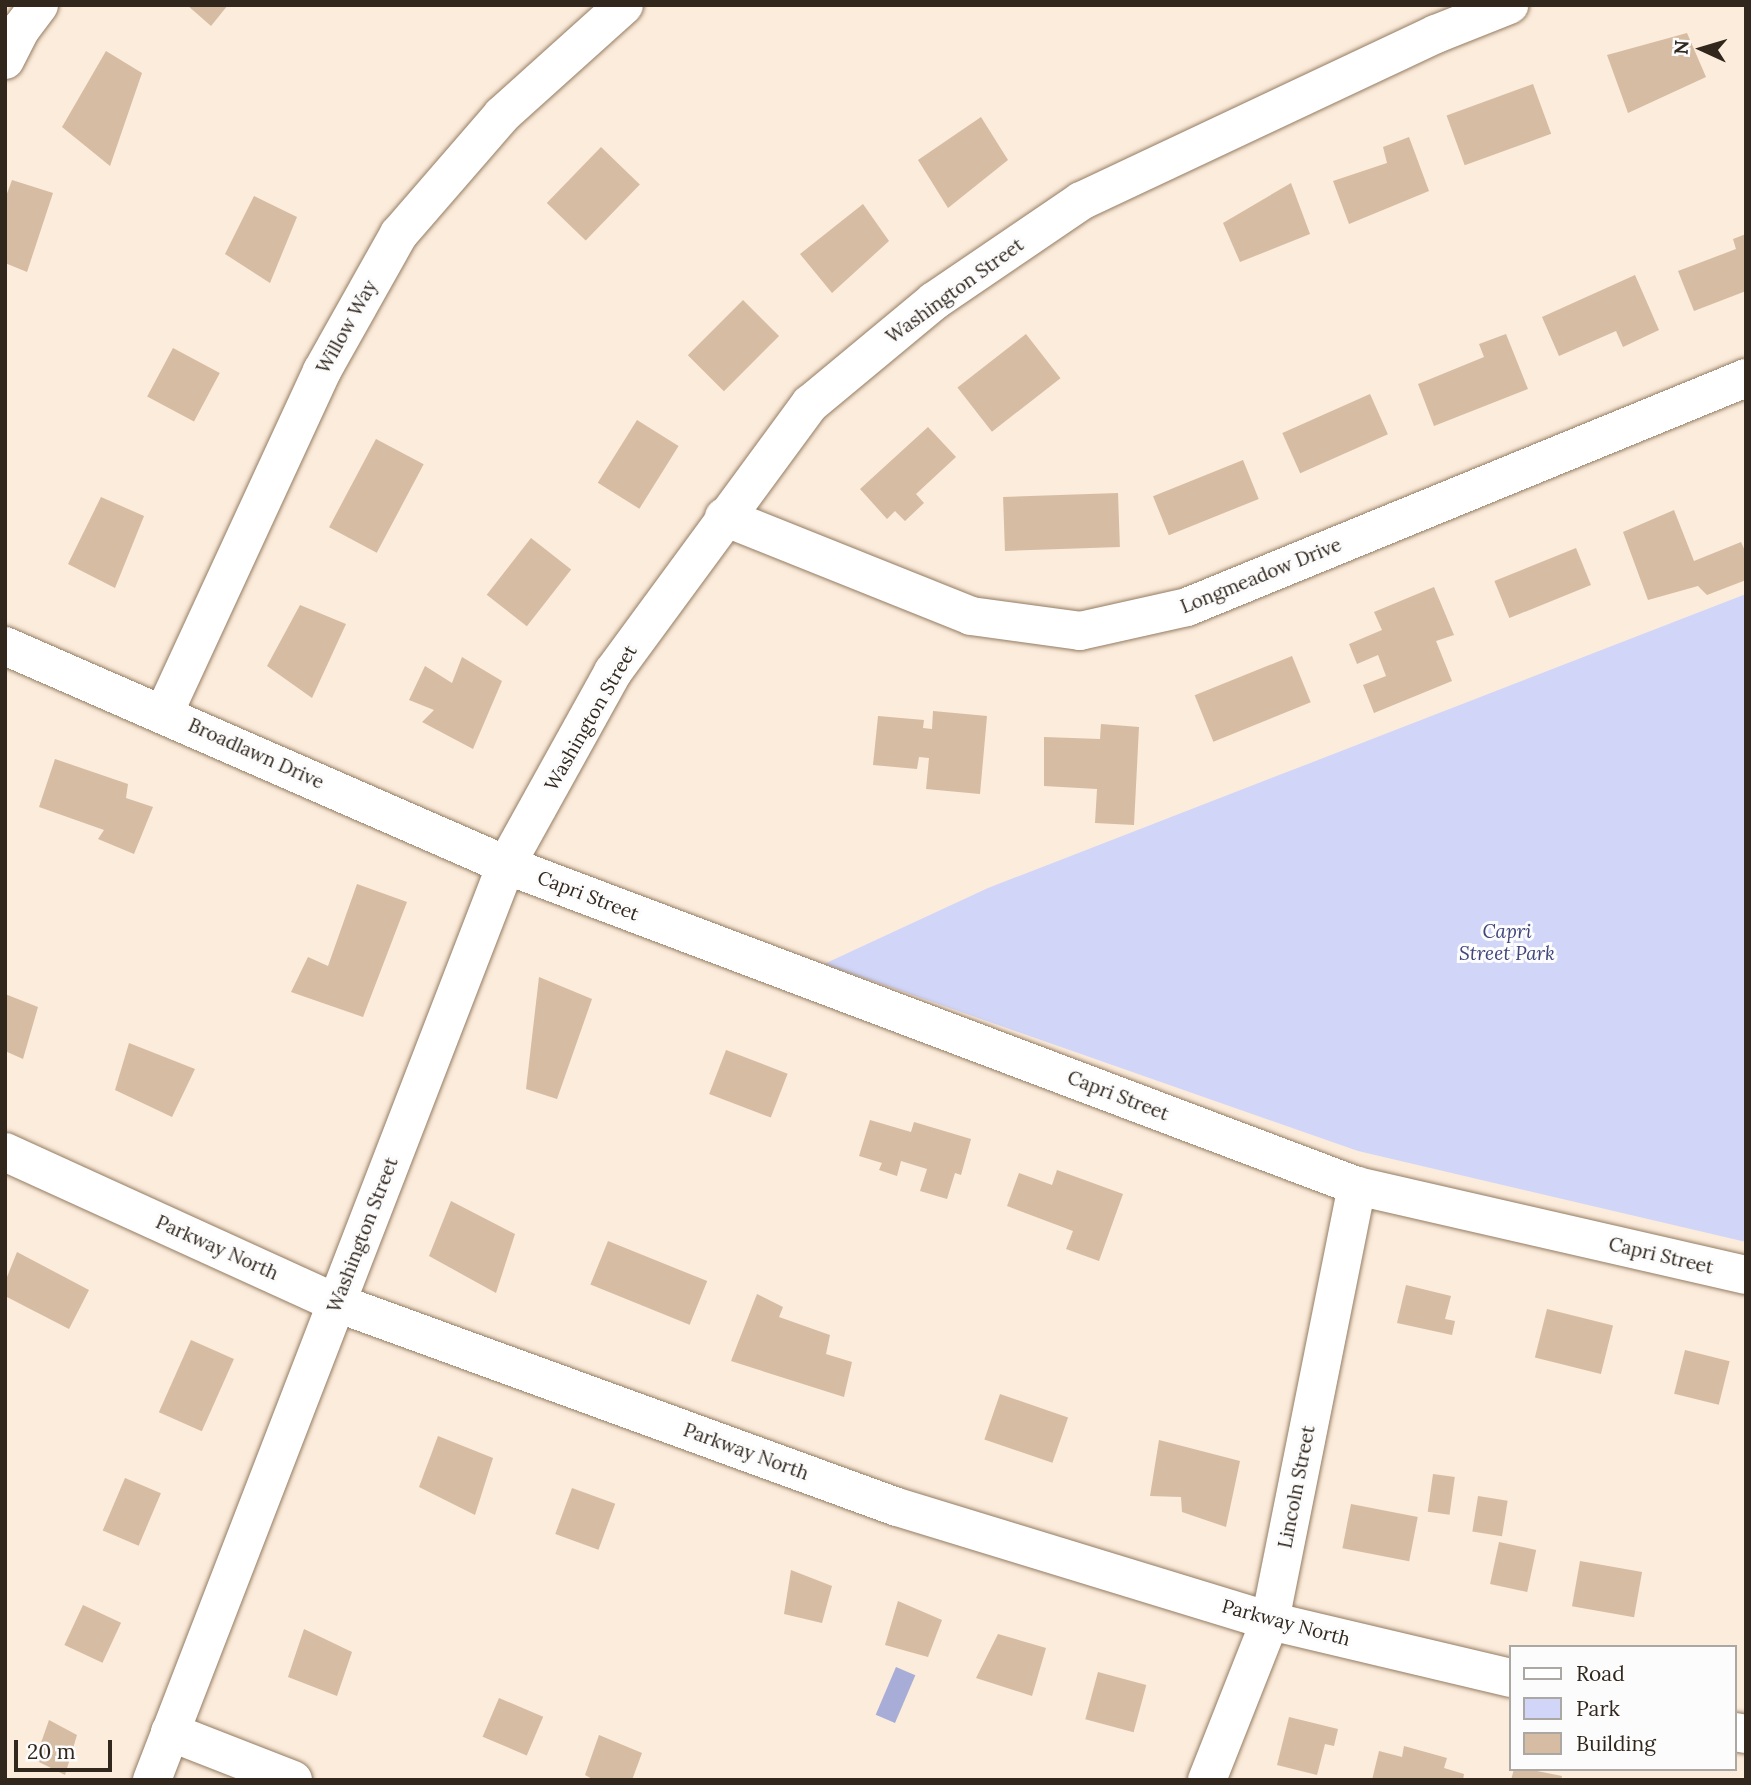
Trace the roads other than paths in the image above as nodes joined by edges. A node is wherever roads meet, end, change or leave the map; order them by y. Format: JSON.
{"nodes":[{"id":1,"x":39,"y":5,"type":"edge"},
{"id":2,"x":624,"y":5,"type":"edge"},
{"id":3,"x":1509,"y":5,"type":"edge"},
{"id":4,"x":5,"y":60,"type":"edge"},
{"id":5,"x":1746,"y":378,"type":"edge"},
{"id":6,"x":724,"y":517,"type":"junction"},
{"id":7,"x":5,"y":646,"type":"edge"},
{"id":8,"x":164,"y":713,"type":"junction"},
{"id":9,"x":506,"y":865,"type":"junction"},
{"id":10,"x":5,"y":1152,"type":"edge"},
{"id":11,"x":1357,"y":1186,"type":"junction"},
{"id":12,"x":1746,"y":1275,"type":"edge"},
{"id":13,"x":337,"y":1303,"type":"junction"},
{"id":14,"x":1270,"y":1621,"type":"junction"},
{"id":15,"x":1510,"y":1678,"type":"edge"},
{"id":16,"x":170,"y":1732,"type":"junction"},
{"id":17,"x":152,"y":1780,"type":"edge"},
{"id":18,"x":293,"y":1780,"type":"edge"},
{"id":19,"x":1207,"y":1780,"type":"edge"}],
"edges":[{"from":1,"to":4,"type":"street"},
{"from":2,"to":8,"type":"street","name":"Willow Way"},
{"from":3,"to":6,"type":"street","name":"Washington Street"},
{"from":5,"to":6,"type":"street","name":"Longmeadow Drive"},
{"from":6,"to":9,"type":"street","name":"Washington Street"},
{"from":7,"to":8,"type":"street","name":"Broadlawn Drive"},
{"from":8,"to":9,"type":"street","name":"Broadlawn Drive"},
{"from":9,"to":11,"type":"street","name":"Capri Street"},
{"from":9,"to":13,"type":"street","name":"Washington Street"},
{"from":10,"to":13,"type":"street","name":"Parkway North"},
{"from":11,"to":12,"type":"street","name":"Capri Street"},
{"from":11,"to":14,"type":"street","name":"Lincoln Street"},
{"from":13,"to":14,"type":"street","name":"Parkway North"},
{"from":13,"to":16,"type":"street","name":"Washington Street"},
{"from":14,"to":15,"type":"street","name":"Parkway North"},
{"from":14,"to":19,"type":"street","name":"Lincoln Street"},
{"from":16,"to":17,"type":"street","name":"Washington Street"},
{"from":16,"to":18,"type":"street"}]}
